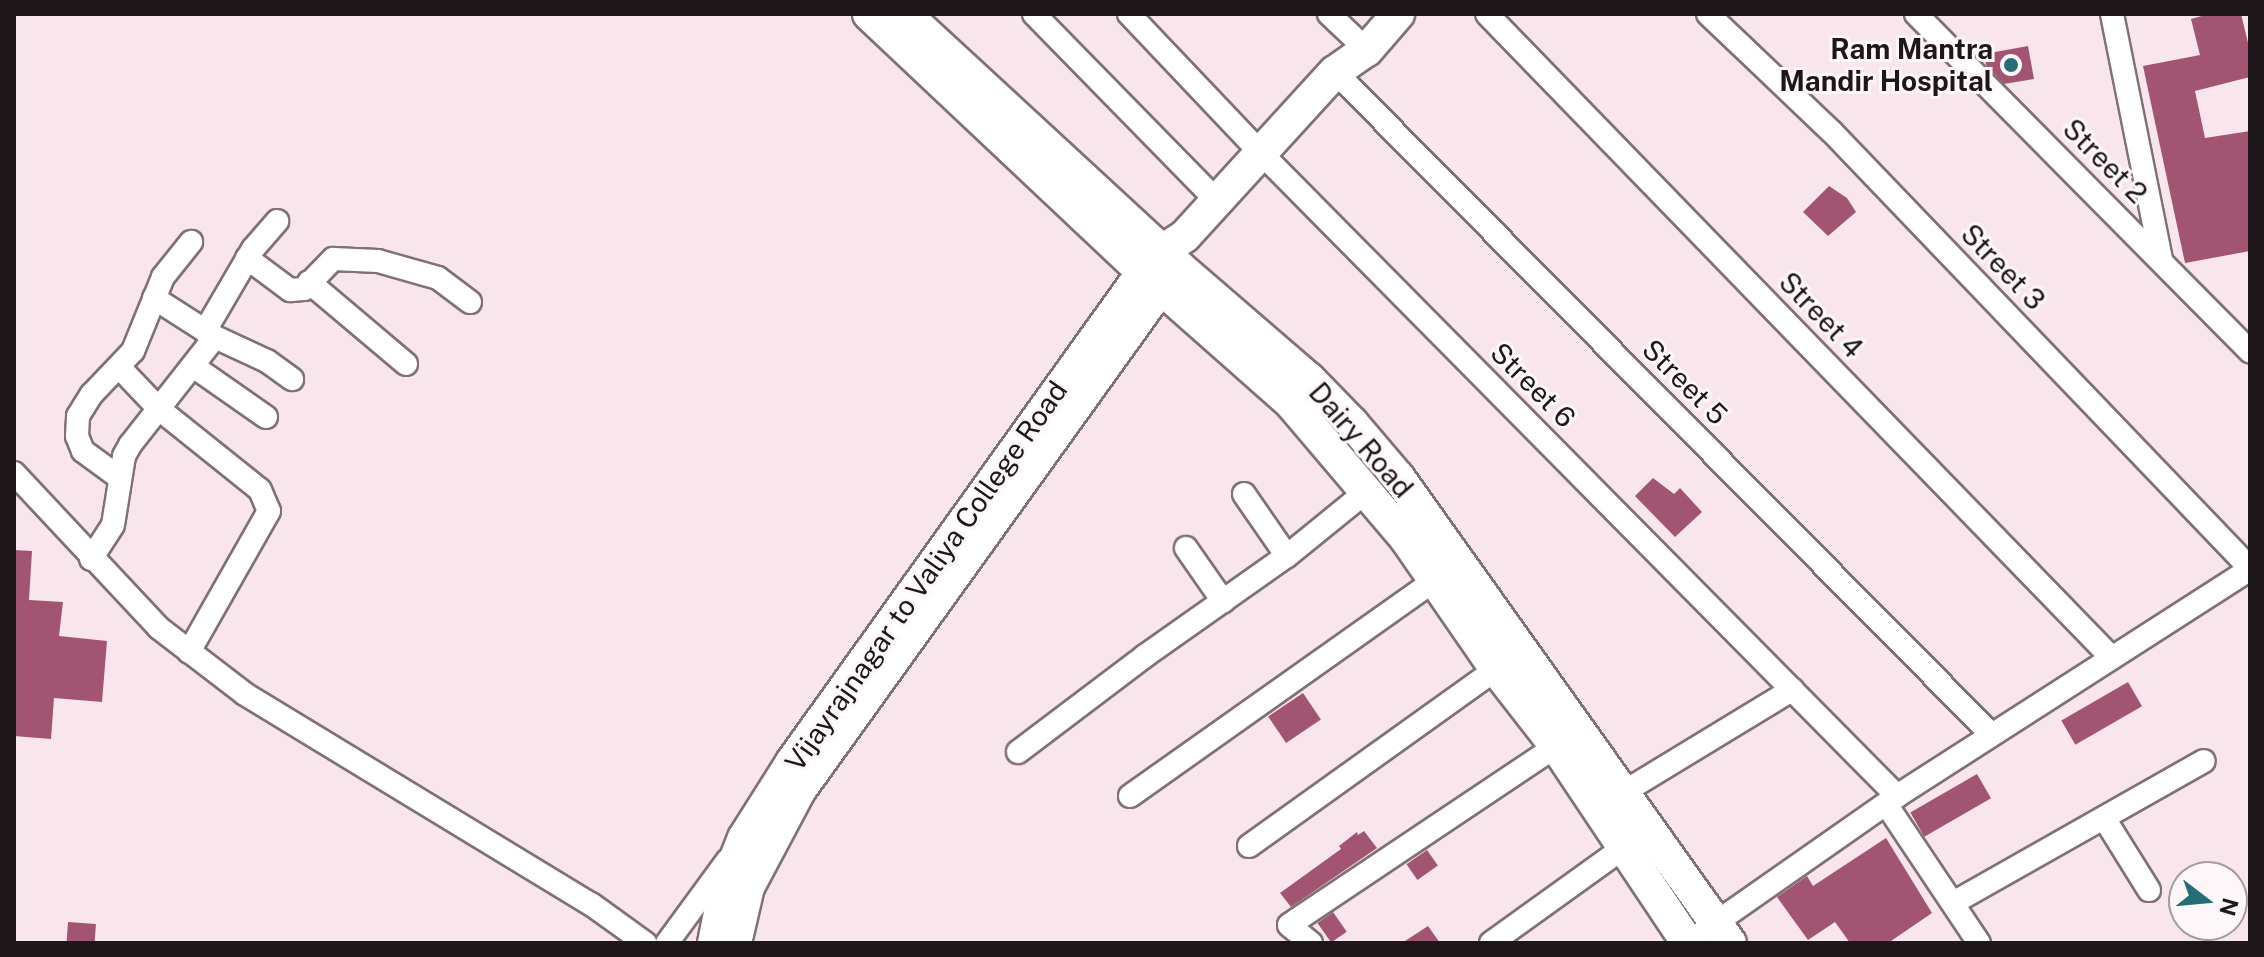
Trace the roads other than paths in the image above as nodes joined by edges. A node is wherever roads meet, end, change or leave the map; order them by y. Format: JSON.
{"nodes":[{"id":1,"x":869,"y":14,"type":"edge"},
{"id":2,"x":1034,"y":14,"type":"edge"},
{"id":3,"x":1129,"y":14,"type":"edge"},
{"id":4,"x":1329,"y":14,"type":"edge"},
{"id":5,"x":1398,"y":14,"type":"edge"},
{"id":6,"x":1487,"y":14,"type":"edge"},
{"id":7,"x":1708,"y":14,"type":"edge"},
{"id":8,"x":1916,"y":14,"type":"edge"},
{"id":9,"x":2112,"y":14,"type":"edge"},
{"id":10,"x":922,"y":20,"type":"edge"},
{"id":11,"x":1367,"y":50,"type":"junction"},
{"id":12,"x":1335,"y":72,"type":"junction"},
{"id":13,"x":1260,"y":152,"type":"junction"},
{"id":14,"x":1217,"y":201,"type":"junction"},
{"id":15,"x":277,"y":221,"type":"dead end"},
{"id":16,"x":191,"y":242,"type":"dead end"},
{"id":17,"x":247,"y":258,"type":"junction"},
{"id":18,"x":2161,"y":260,"type":"junction"},
{"id":19,"x":1166,"y":262,"type":"junction"},
{"id":20,"x":309,"y":282,"type":"junction"},
{"id":21,"x":154,"y":298,"type":"junction"},
{"id":22,"x":470,"y":302,"type":"dead end"},
{"id":23,"x":210,"y":334,"type":"junction"},
{"id":24,"x":2250,"y":352,"type":"edge"},
{"id":25,"x":406,"y":364,"type":"dead end"},
{"id":26,"x":193,"y":366,"type":"junction"},
{"id":27,"x":120,"y":368,"type":"junction"},
{"id":28,"x":292,"y":379,"type":"dead end"},
{"id":29,"x":159,"y":409,"type":"junction"},
{"id":30,"x":266,"y":417,"type":"dead end"},
{"id":31,"x":14,"y":473,"type":"edge"},
{"id":32,"x":120,"y":478,"type":"junction"},
{"id":33,"x":1367,"y":491,"type":"junction"},
{"id":34,"x":1244,"y":494,"type":"dead end"},
{"id":35,"x":1186,"y":548,"type":"dead end"},
{"id":36,"x":1287,"y":556,"type":"junction"},
{"id":37,"x":91,"y":559,"type":"junction"},
{"id":38,"x":2250,"y":568,"type":"edge"},
{"id":39,"x":1435,"y":580,"type":"junction"},
{"id":40,"x":1223,"y":601,"type":"junction"},
{"id":41,"x":189,"y":652,"type":"junction"},
{"id":42,"x":2112,"y":658,"type":"junction"},
{"id":43,"x":1508,"y":659,"type":"junction"},
{"id":44,"x":1792,"y":690,"type":"junction"},
{"id":45,"x":1992,"y":735,"type":"junction"},
{"id":46,"x":1556,"y":746,"type":"junction"},
{"id":47,"x":1018,"y":752,"type":"dead end"},
{"id":48,"x":2204,"y":761,"type":"dead end"},
{"id":49,"x":1624,"y":792,"type":"junction"},
{"id":50,"x":1130,"y":796,"type":"dead end"},
{"id":51,"x":1892,"y":800,"type":"junction"},
{"id":52,"x":2104,"y":818,"type":"junction"},
{"id":53,"x":744,"y":838,"type":"junction"},
{"id":54,"x":1249,"y":846,"type":"dead end"},
{"id":55,"x":1622,"y":849,"type":"junction"},
{"id":56,"x":2149,"y":890,"type":"dead end"},
{"id":57,"x":1953,"y":903,"type":"junction"},
{"id":58,"x":1722,"y":933,"type":"edge"},
{"id":59,"x":645,"y":943,"type":"edge"},
{"id":60,"x":667,"y":943,"type":"edge"},
{"id":61,"x":714,"y":943,"type":"edge"},
{"id":62,"x":735,"y":943,"type":"edge"},
{"id":63,"x":1311,"y":943,"type":"edge"},
{"id":64,"x":1491,"y":943,"type":"edge"},
{"id":65,"x":1688,"y":943,"type":"edge"},
{"id":66,"x":1979,"y":943,"type":"edge"}],
"edges":[{"from":1,"to":19,"type":"main road","name":"Dairy Road"},
{"from":2,"to":14,"type":"street"},
{"from":3,"to":13,"type":"street","name":"Street 6"},
{"from":4,"to":11,"type":"street"},
{"from":5,"to":11,"type":"main road","name":"Vijayrajnagar to Valiya College Road"},
{"from":6,"to":42,"type":"street","name":"Street 4"},
{"from":7,"to":38,"type":"street","name":"Street 3"},
{"from":8,"to":18,"type":"street","name":"Street 2"},
{"from":9,"to":18,"type":"street"},
{"from":10,"to":19,"type":"main road","name":"Dairy Road"},
{"from":11,"to":12,"type":"main road","name":"Vijayrajnagar to Valiya College Road"},
{"from":12,"to":13,"type":"main road","name":"Vijayrajnagar to Valiya College Road"},
{"from":12,"to":45,"type":"street","name":"Street 5"},
{"from":13,"to":14,"type":"main road","name":"Vijayrajnagar to Valiya College Road"},
{"from":13,"to":44,"type":"street","name":"Street 6"},
{"from":14,"to":19,"type":"main road","name":"Vijayrajnagar to Valiya College Road"},
{"from":15,"to":17,"type":"street"},
{"from":16,"to":21,"type":"street"},
{"from":17,"to":20,"type":"street"},
{"from":17,"to":23,"type":"street"},
{"from":18,"to":24,"type":"street","name":"Street 2"},
{"from":19,"to":33,"type":"main road","name":"Dairy Road"},
{"from":19,"to":43,"type":"main road","name":"Dairy Road"},
{"from":19,"to":53,"type":"main road","name":"Vijayrajnagar to Valiya College Road"},
{"from":19,"to":62,"type":"main road","name":"Vijayrajnagar to Valiya College Road"},
{"from":20,"to":22,"type":"street"},
{"from":20,"to":25,"type":"street"},
{"from":21,"to":23,"type":"street"},
{"from":21,"to":27,"type":"street"},
{"from":23,"to":26,"type":"street"},
{"from":23,"to":28,"type":"street"},
{"from":26,"to":29,"type":"street"},
{"from":26,"to":30,"type":"street"},
{"from":27,"to":29,"type":"street"},
{"from":27,"to":32,"type":"street"},
{"from":29,"to":32,"type":"street"},
{"from":29,"to":41,"type":"street"},
{"from":31,"to":37,"type":"street"},
{"from":32,"to":37,"type":"street"},
{"from":33,"to":36,"type":"street"},
{"from":33,"to":39,"type":"main road","name":"Dairy Road"},
{"from":34,"to":36,"type":"street"},
{"from":35,"to":40,"type":"street"},
{"from":36,"to":40,"type":"street"},
{"from":37,"to":41,"type":"street"},
{"from":38,"to":42,"type":"street"},
{"from":39,"to":43,"type":"main road","name":"Dairy Road"},
{"from":39,"to":50,"type":"street"},
{"from":40,"to":47,"type":"street"},
{"from":41,"to":59,"type":"street"},
{"from":42,"to":45,"type":"street"},
{"from":43,"to":46,"type":"main road","name":"Dairy Road"},
{"from":43,"to":49,"type":"main road","name":"Dairy Road"},
{"from":43,"to":54,"type":"street"},
{"from":44,"to":49,"type":"street"},
{"from":44,"to":51,"type":"street","name":"Street 6"},
{"from":45,"to":51,"type":"street"},
{"from":46,"to":55,"type":"main road","name":"Dairy Road"},
{"from":46,"to":63,"type":"street"},
{"from":48,"to":52,"type":"street"},
{"from":49,"to":58,"type":"main road","name":"Dairy Road"},
{"from":51,"to":57,"type":"street","name":"Street 6"},
{"from":51,"to":58,"type":"street"},
{"from":52,"to":56,"type":"street"},
{"from":52,"to":57,"type":"street"},
{"from":53,"to":60,"type":"street"},
{"from":53,"to":61,"type":"main road","name":"Vijayrajnagar to Valiya College Road"},
{"from":55,"to":64,"type":"street"},
{"from":55,"to":65,"type":"main road","name":"Dairy Road"},
{"from":57,"to":66,"type":"street","name":"Street 6"},
{"from":58,"to":65,"type":"street"}]}
